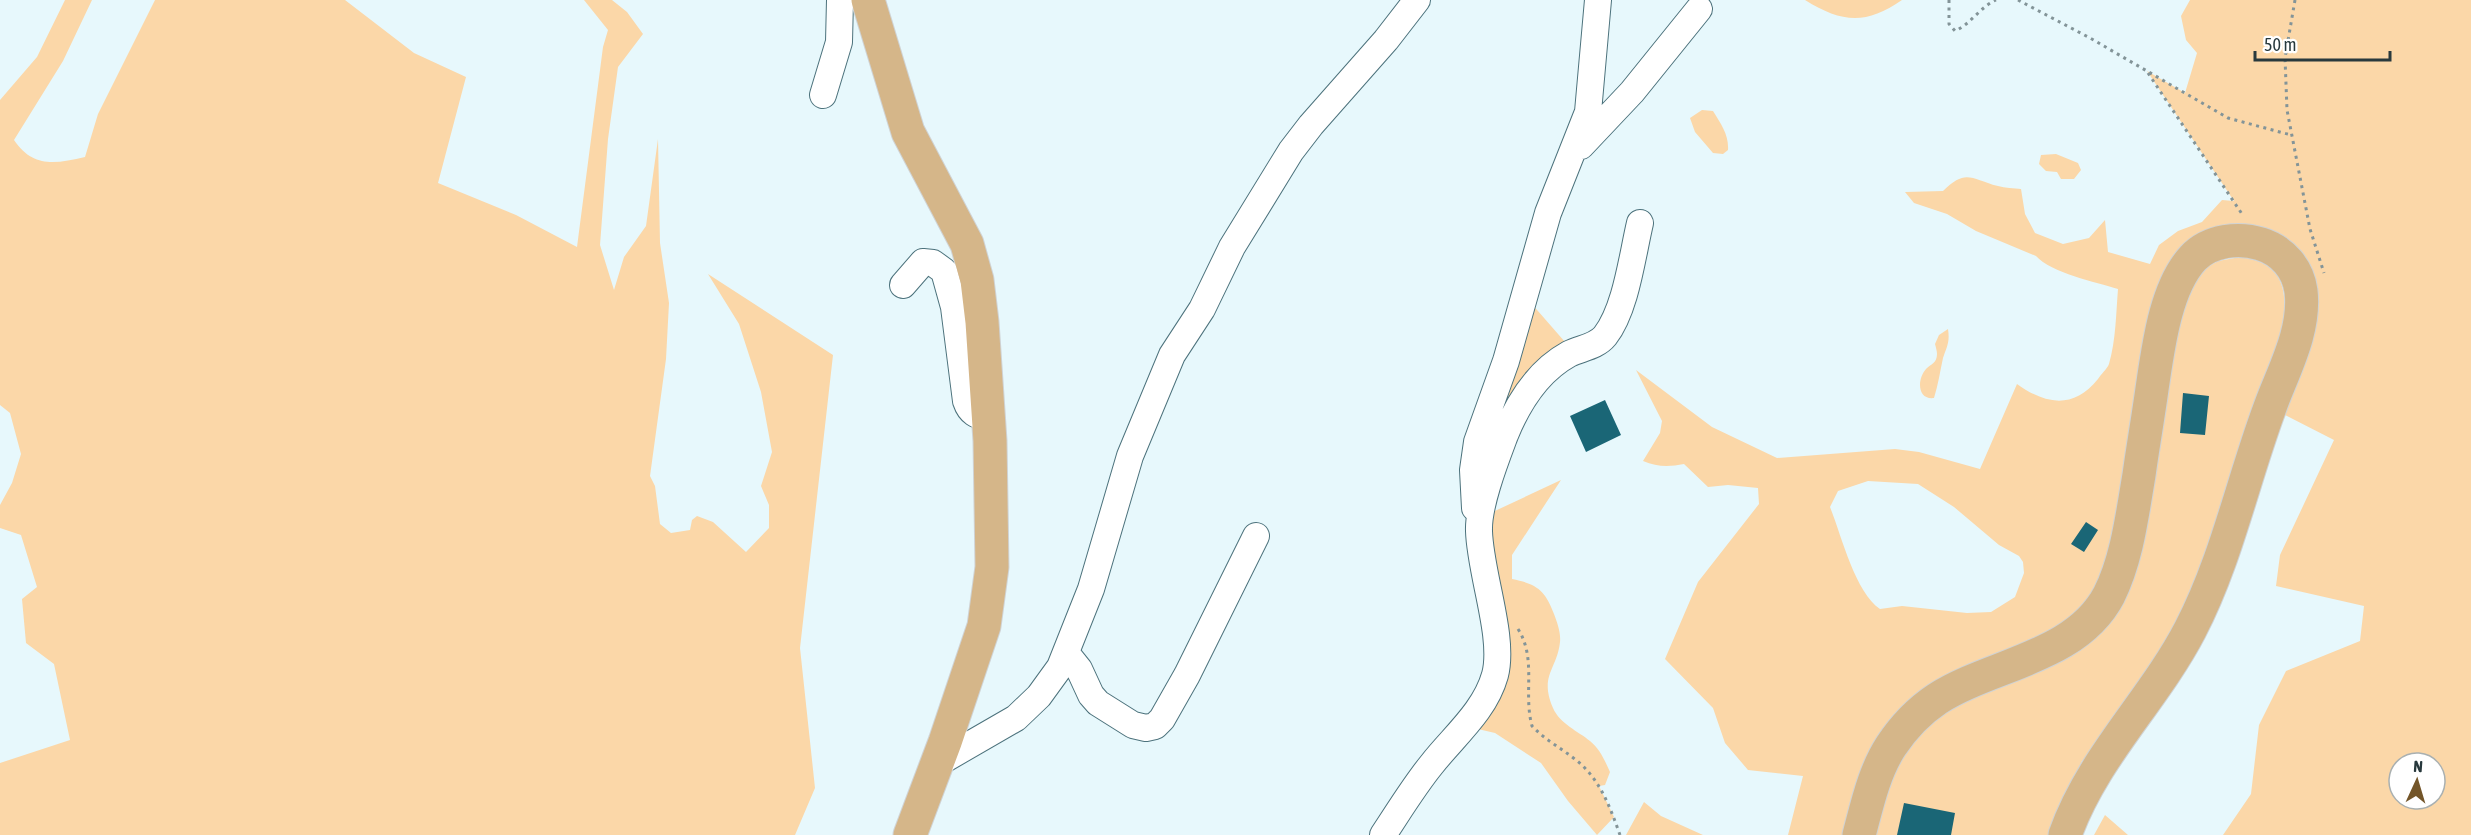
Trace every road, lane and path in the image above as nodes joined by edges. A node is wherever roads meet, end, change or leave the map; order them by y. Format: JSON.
{"nodes":[{"id":1,"x":840,"y":0,"type":"edge"},
{"id":2,"x":868,"y":0,"type":"edge"},
{"id":3,"x":1418,"y":0,"type":"edge"},
{"id":4,"x":1598,"y":0,"type":"edge"},
{"id":5,"x":1949,"y":0,"type":"edge"},
{"id":6,"x":1996,"y":0,"type":"edge"},
{"id":7,"x":2018,"y":0,"type":"edge"},
{"id":8,"x":2295,"y":0,"type":"edge"},
{"id":9,"x":1699,"y":9,"type":"dead end"},
{"id":10,"x":2147,"y":71,"type":"junction"},
{"id":11,"x":823,"y":95,"type":"dead end"},
{"id":12,"x":2291,"y":135,"type":"junction"},
{"id":13,"x":1572,"y":154,"type":"junction"},
{"id":14,"x":1640,"y":223,"type":"dead end"},
{"id":15,"x":2260,"y":244,"type":"junction"},
{"id":16,"x":2326,"y":277,"type":"dead end"},
{"id":17,"x":903,"y":285,"type":"dead end"},
{"id":18,"x":988,"y":418,"type":"junction"},
{"id":19,"x":1479,"y":529,"type":"junction"},
{"id":20,"x":1256,"y":536,"type":"dead end"},
{"id":21,"x":1514,"y":623,"type":"dead end"},
{"id":22,"x":1067,"y":654,"type":"junction"},
{"id":23,"x":938,"y":763,"type":"junction"},
{"id":24,"x":910,"y":835,"type":"edge"},
{"id":25,"x":1383,"y":835,"type":"edge"},
{"id":26,"x":1620,"y":835,"type":"edge"},
{"id":27,"x":1859,"y":835,"type":"edge"},
{"id":28,"x":2065,"y":835,"type":"edge"}],
"edges":[{"from":1,"to":11,"type":"street"},
{"from":2,"to":18,"type":"main road"},
{"from":3,"to":22,"type":"street"},
{"from":4,"to":13,"type":"street"},
{"from":5,"to":6,"type":"path"},
{"from":7,"to":10,"type":"path"},
{"from":8,"to":12,"type":"path"},
{"from":9,"to":13,"type":"street"},
{"from":10,"to":12,"type":"path"},
{"from":10,"to":15,"type":"path"},
{"from":12,"to":16,"type":"path"},
{"from":13,"to":19,"type":"street"},
{"from":14,"to":19,"type":"street"},
{"from":15,"to":27,"type":"main road"},
{"from":15,"to":28,"type":"main road"},
{"from":17,"to":18,"type":"street"},
{"from":18,"to":23,"type":"main road"},
{"from":19,"to":25,"type":"street"},
{"from":20,"to":22,"type":"street"},
{"from":21,"to":26,"type":"path"},
{"from":22,"to":23,"type":"street"},
{"from":23,"to":24,"type":"main road"}]}
